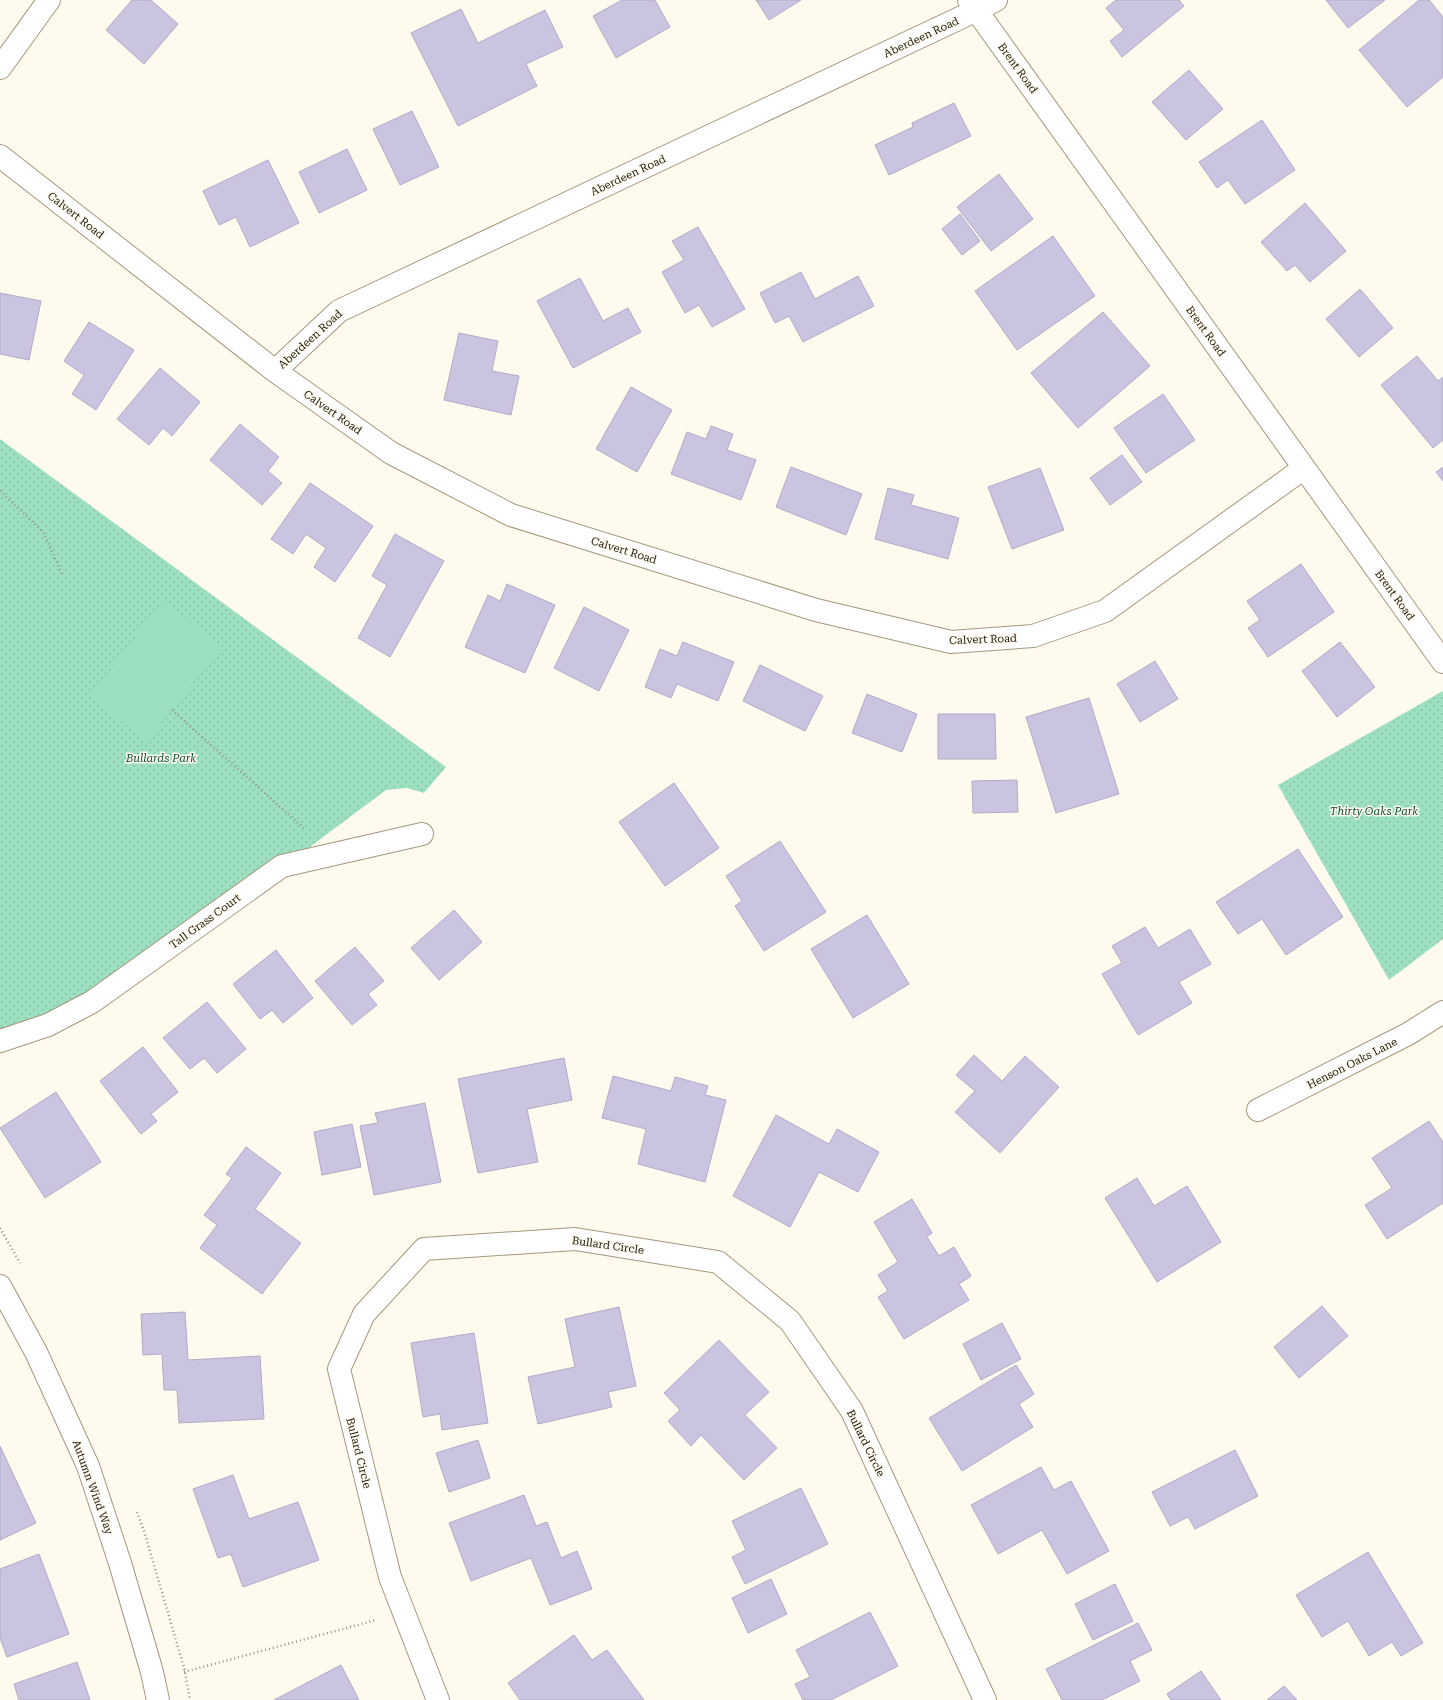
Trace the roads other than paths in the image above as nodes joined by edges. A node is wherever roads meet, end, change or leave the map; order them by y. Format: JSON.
{"nodes":[{"id":1,"x":49,"y":0,"type":"edge"},
{"id":2,"x":996,"y":0,"type":"edge"},
{"id":3,"x":973,"y":5,"type":"edge"},
{"id":4,"x":0,"y":68,"type":"edge"},
{"id":5,"x":0,"y":156,"type":"edge"},
{"id":6,"x":275,"y":371,"type":"junction"},
{"id":7,"x":1304,"y":468,"type":"junction"},
{"id":8,"x":1443,"y":662,"type":"edge"},
{"id":9,"x":422,"y":834,"type":"dead end"},
{"id":10,"x":1443,"y":1012,"type":"edge"},
{"id":11,"x":0,"y":1041,"type":"edge"},
{"id":12,"x":1258,"y":1110,"type":"dead end"},
{"id":13,"x":0,"y":1286,"type":"edge"},
{"id":14,"x":156,"y":1690,"type":"edge"},
{"id":15,"x":438,"y":1700,"type":"edge"},
{"id":16,"x":985,"y":1700,"type":"edge"}],
"edges":[{"from":1,"to":4,"type":"street"},
{"from":2,"to":3,"type":"street","name":"Aberdeen Road"},
{"from":3,"to":6,"type":"street","name":"Aberdeen Road"},
{"from":3,"to":7,"type":"street","name":"Brent Road"},
{"from":5,"to":6,"type":"street","name":"Calvert Road"},
{"from":6,"to":7,"type":"street","name":"Calvert Road"},
{"from":7,"to":8,"type":"street","name":"Brent Road"},
{"from":9,"to":11,"type":"street","name":"Tall Grass Court"},
{"from":10,"to":12,"type":"street","name":"Henson Oaks Lane"},
{"from":13,"to":14,"type":"street","name":"Autumn Wind Way"},
{"from":15,"to":16,"type":"street","name":"Bullard Circle"}]}
